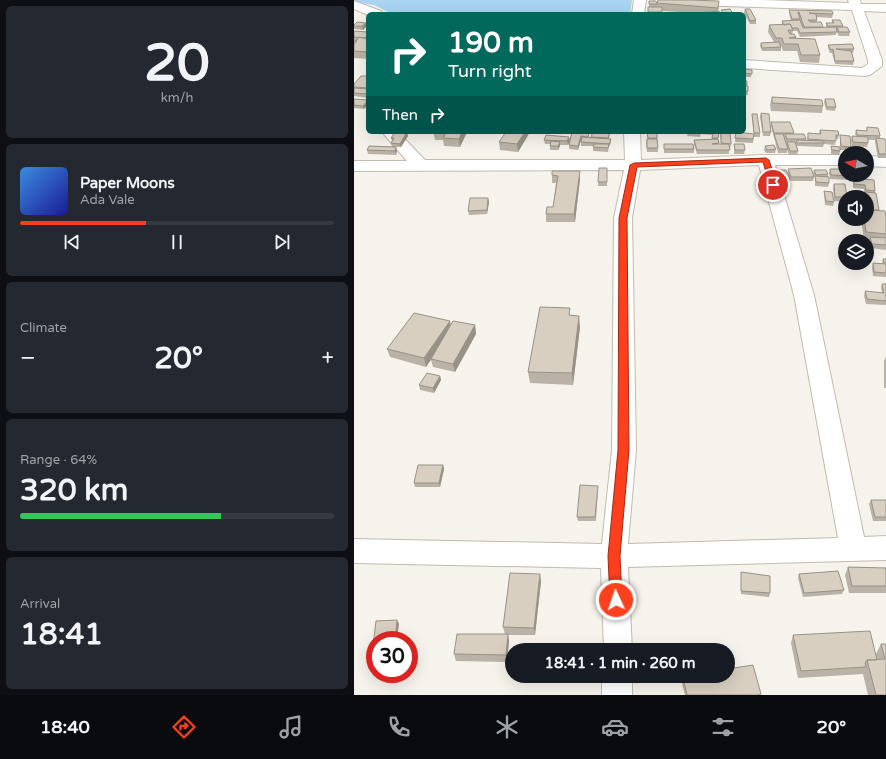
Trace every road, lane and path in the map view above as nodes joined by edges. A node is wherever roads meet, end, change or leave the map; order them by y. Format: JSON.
{"nodes":[{"id":1,"x":640,"y":0,"type":"edge"},
{"id":2,"x":660,"y":0,"type":"edge"},
{"id":3,"x":855,"y":3,"type":"edge"},
{"id":4,"x":354,"y":5,"type":"edge"},
{"id":5,"x":886,"y":8,"type":"edge"},
{"id":6,"x":372,"y":12,"type":"edge"},
{"id":7,"x":638,"y":12,"type":"edge"},
{"id":8,"x":746,"y":64,"type":"edge"},
{"id":9,"x":392,"y":134,"type":"edge"},
{"id":10,"x":632,"y":134,"type":"edge"},
{"id":11,"x":766,"y":160,"type":"junction"},
{"id":12,"x":838,"y":160,"type":"edge"},
{"id":13,"x":874,"y":161,"type":"edge"},
{"id":14,"x":886,"y":162,"type":"edge"},
{"id":15,"x":419,"y":164,"type":"junction"},
{"id":16,"x":634,"y":165,"type":"junction"},
{"id":17,"x":354,"y":166,"type":"edge"},
{"id":18,"x":886,"y":548,"type":"edge"},
{"id":19,"x":853,"y":550,"type":"junction"},
{"id":20,"x":354,"y":551,"type":"edge"},
{"id":21,"x":614,"y":556,"type":"junction"},
{"id":22,"x":618,"y":643,"type":"edge"},
{"id":23,"x":617,"y":683,"type":"edge"},
{"id":24,"x":617,"y":695,"type":"edge"}],
"edges":[{"from":1,"to":7,"type":"street"},
{"from":2,"to":3,"type":"street"},
{"from":3,"to":5,"type":"street"},
{"from":3,"to":8,"type":"street"},
{"from":4,"to":6,"type":"street"},
{"from":9,"to":15,"type":"street"},
{"from":10,"to":16,"type":"street"},
{"from":11,"to":12,"type":"street"},
{"from":11,"to":16,"type":"street"},
{"from":11,"to":19,"type":"street"},
{"from":13,"to":14,"type":"street"},
{"from":15,"to":16,"type":"street"},
{"from":15,"to":17,"type":"street"},
{"from":16,"to":21,"type":"street"},
{"from":18,"to":19,"type":"street"},
{"from":19,"to":21,"type":"street"},
{"from":20,"to":21,"type":"street"},
{"from":21,"to":22,"type":"street"},
{"from":23,"to":24,"type":"street"}]}
